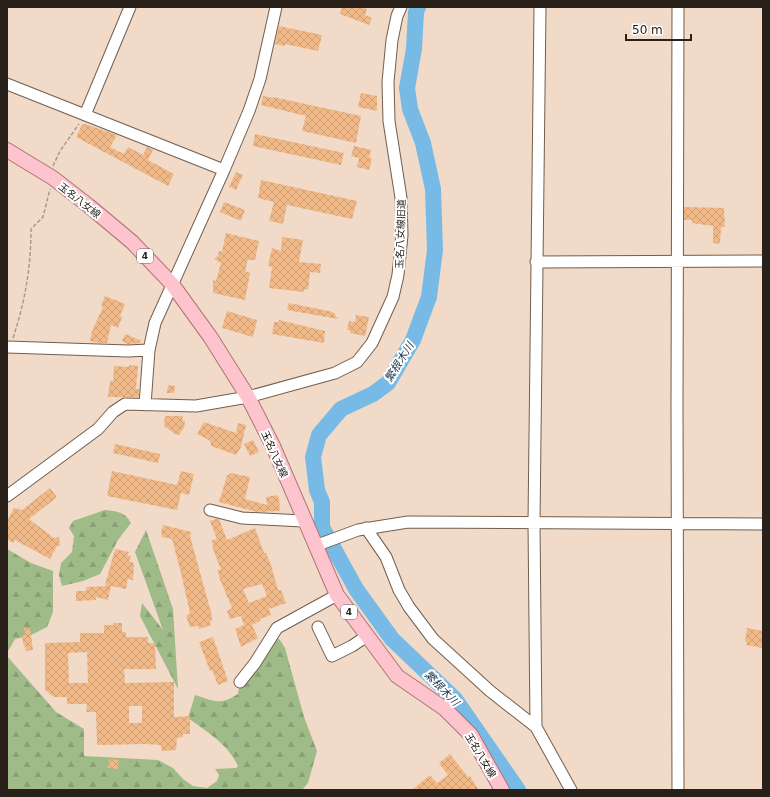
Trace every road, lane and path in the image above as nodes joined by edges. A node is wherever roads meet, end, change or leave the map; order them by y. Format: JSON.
{"nodes":[{"id":1,"x":130,"y":7,"type":"edge"},
{"id":2,"x":276,"y":7,"type":"edge"},
{"id":3,"x":540,"y":7,"type":"edge"},
{"id":4,"x":678,"y":7,"type":"edge"},
{"id":5,"x":397,"y":10,"type":"edge"},
{"id":6,"x":7,"y":84,"type":"edge"},
{"id":7,"x":85,"y":115,"type":"junction"},
{"id":8,"x":7,"y":150,"type":"edge"},
{"id":9,"x":224,"y":170,"type":"junction"},
{"id":10,"x":53,"y":178,"type":"junction"},
{"id":11,"x":763,"y":261,"type":"edge"},
{"id":12,"x":536,"y":262,"type":"junction"},
{"id":13,"x":678,"y":262,"type":"junction"},
{"id":14,"x":172,"y":284,"type":"junction"},
{"id":15,"x":8,"y":347,"type":"edge"},
{"id":16,"x":148,"y":350,"type":"junction"},
{"id":17,"x":248,"y":397,"type":"junction"},
{"id":18,"x":145,"y":404,"type":"junction"},
{"id":19,"x":7,"y":496,"type":"edge"},
{"id":20,"x":210,"y":510,"type":"dead end"},
{"id":21,"x":303,"y":521,"type":"junction"},
{"id":22,"x":534,"y":523,"type":"junction"},
{"id":23,"x":678,"y":524,"type":"junction"},
{"id":24,"x":763,"y":524,"type":"edge"},
{"id":25,"x":362,"y":529,"type":"junction"},
{"id":26,"x":319,"y":545,"type":"junction"},
{"id":27,"x":337,"y":595,"type":"junction"},
{"id":28,"x":318,"y":627,"type":"dead end"},
{"id":29,"x":367,"y":636,"type":"junction"},
{"id":30,"x":240,"y":682,"type":"dead end"},
{"id":31,"x":536,"y":727,"type":"junction"},
{"id":32,"x":502,"y":790,"type":"edge"},
{"id":33,"x":571,"y":790,"type":"edge"},
{"id":34,"x":678,"y":790,"type":"edge"}],
"edges":[{"from":1,"to":7,"type":"street"},
{"from":2,"to":9,"type":"street"},
{"from":3,"to":12,"type":"street"},
{"from":4,"to":13,"type":"street"},
{"from":5,"to":17,"type":"street","name":"玉名八女線旧道"},
{"from":6,"to":7,"type":"street"},
{"from":7,"to":9,"type":"street"},
{"from":7,"to":10,"type":"path"},
{"from":8,"to":10,"type":"main road","name":"玉名八女線","number":"4"},
{"from":9,"to":14,"type":"street"},
{"from":10,"to":14,"type":"main road","name":"玉名八女線","number":"4"},
{"from":10,"to":15,"type":"path"},
{"from":11,"to":13,"type":"street"},
{"from":12,"to":13,"type":"street"},
{"from":12,"to":22,"type":"street"},
{"from":13,"to":23,"type":"street"},
{"from":14,"to":16,"type":"street"},
{"from":14,"to":17,"type":"main road","name":"玉名八女線","number":"4"},
{"from":15,"to":16,"type":"street"},
{"from":16,"to":18,"type":"street"},
{"from":17,"to":18,"type":"street","name":"玉名八女線旧道"},
{"from":17,"to":21,"type":"main road","name":"玉名八女線","number":"4"},
{"from":18,"to":19,"type":"street","name":"玉名八女線旧道"},
{"from":20,"to":21,"type":"street"},
{"from":21,"to":26,"type":"main road","name":"玉名八女線","number":"4"},
{"from":22,"to":23,"type":"street"},
{"from":22,"to":25,"type":"street"},
{"from":22,"to":31,"type":"street"},
{"from":23,"to":24,"type":"street"},
{"from":23,"to":34,"type":"street"},
{"from":25,"to":26,"type":"street"},
{"from":25,"to":31,"type":"street"},
{"from":26,"to":27,"type":"main road","name":"玉名八女線","number":"4"},
{"from":27,"to":29,"type":"main road","name":"玉名八女線","number":"4"},
{"from":27,"to":30,"type":"street"},
{"from":28,"to":29,"type":"street"},
{"from":29,"to":32,"type":"main road","name":"玉名八女線","number":"4"},
{"from":31,"to":33,"type":"street"}]}
